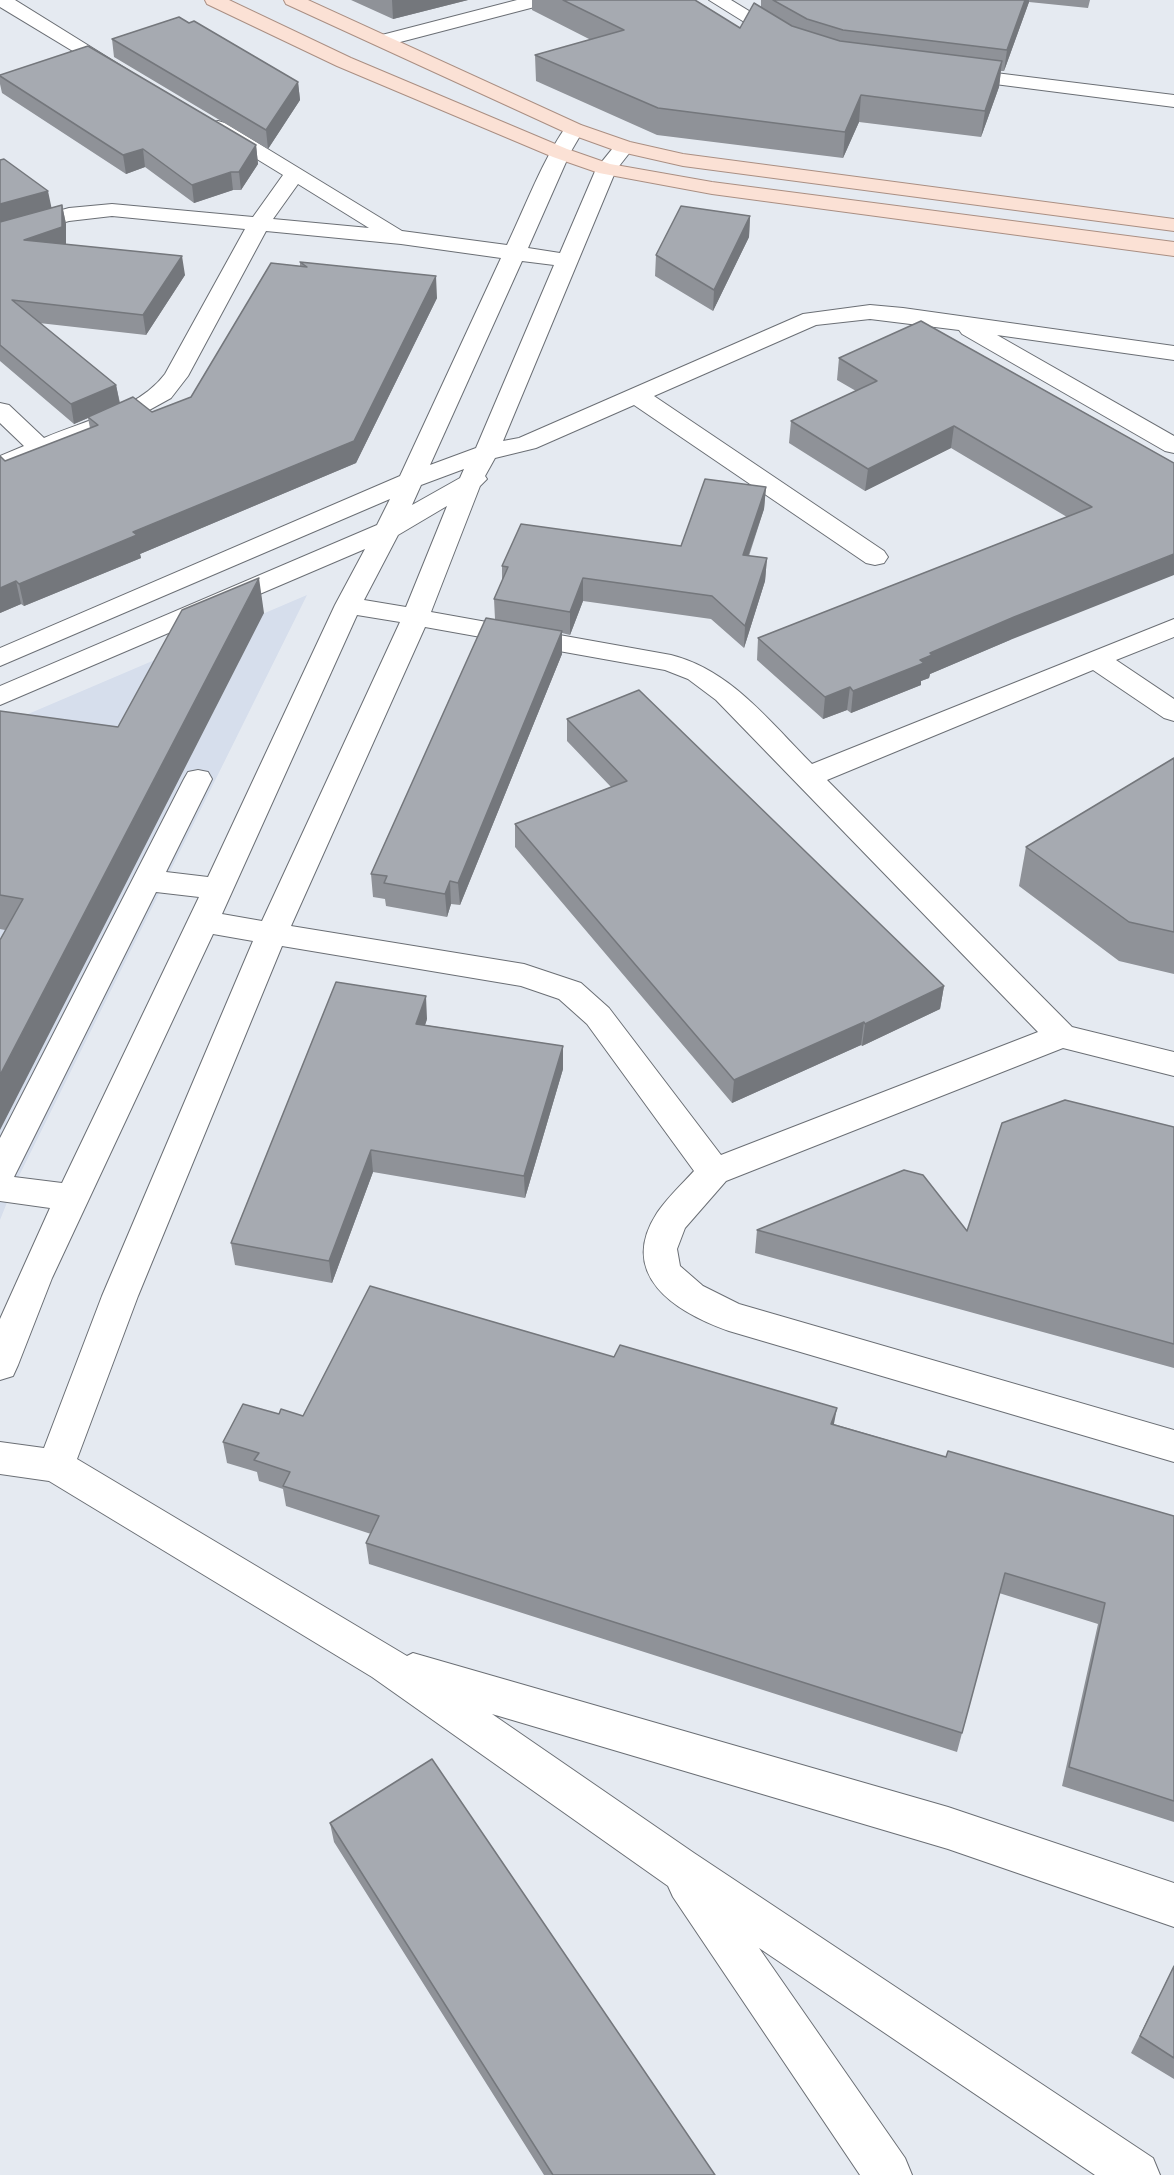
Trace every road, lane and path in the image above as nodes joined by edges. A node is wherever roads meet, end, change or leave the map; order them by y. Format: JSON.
{"nodes":[{"id":1,"x":2,"y":0,"type":"edge"},
{"id":2,"x":214,"y":0,"type":"edge"},
{"id":3,"x":292,"y":0,"type":"edge"},
{"id":4,"x":539,"y":0,"type":"edge"},
{"id":5,"x":718,"y":0,"type":"edge"},
{"id":6,"x":381,"y":41,"type":"junction"},
{"id":7,"x":805,"y":49,"type":"edge"},
{"id":8,"x":939,"y":72,"type":"edge"},
{"id":9,"x":134,"y":79,"type":"edge"},
{"id":10,"x":1174,"y":101,"type":"edge"},
{"id":11,"x":203,"y":118,"type":"edge"},
{"id":12,"x":574,"y":129,"type":"junction"},
{"id":13,"x":624,"y":147,"type":"junction"},
{"id":14,"x":560,"y":153,"type":"junction"},
{"id":15,"x":606,"y":169,"type":"junction"},
{"id":16,"x":295,"y":174,"type":"junction"},
{"id":17,"x":259,"y":223,"type":"junction"},
{"id":18,"x":1174,"y":225,"type":"edge"},
{"id":19,"x":0,"y":234,"type":"edge"},
{"id":20,"x":400,"y":237,"type":"junction"},
{"id":21,"x":1174,"y":249,"type":"edge"},
{"id":22,"x":515,"y":253,"type":"junction"},
{"id":23,"x":565,"y":260,"type":"junction"},
{"id":24,"x":953,"y":320,"type":"junction"},
{"id":25,"x":1174,"y":353,"type":"edge"},
{"id":26,"x":638,"y":396,"type":"junction"},
{"id":27,"x":0,"y":410,"type":"edge"},
{"id":28,"x":1169,"y":439,"type":"edge"},
{"id":29,"x":527,"y":443,"type":"junction"},
{"id":30,"x":42,"y":449,"type":"junction"},
{"id":31,"x":486,"y":453,"type":"junction"},
{"id":32,"x":0,"y":465,"type":"edge"},
{"id":33,"x":410,"y":481,"type":"junction"},
{"id":34,"x":469,"y":483,"type":"junction"},
{"id":35,"x":388,"y":530,"type":"junction"},
{"id":36,"x":875,"y":557,"type":"dead end"},
{"id":37,"x":348,"y":605,"type":"junction"},
{"id":38,"x":416,"y":616,"type":"junction"},
{"id":39,"x":1174,"y":627,"type":"edge"},
{"id":40,"x":0,"y":658,"type":"edge"},
{"id":41,"x":1097,"y":660,"type":"junction"},
{"id":42,"x":0,"y":696,"type":"edge"},
{"id":43,"x":1174,"y":712,"type":"edge"},
{"id":44,"x":807,"y":777,"type":"junction"},
{"id":45,"x":198,"y":779,"type":"dead end"},
{"id":46,"x":147,"y":880,"type":"junction"},
{"id":47,"x":218,"y":889,"type":"junction"},
{"id":48,"x":203,"y":922,"type":"junction"},
{"id":49,"x":272,"y":933,"type":"junction"},
{"id":50,"x":1061,"y":1036,"type":"junction"},
{"id":51,"x":1174,"y":1064,"type":"edge"},
{"id":52,"x":0,"y":1171,"type":"edge"},
{"id":53,"x":714,"y":1172,"type":"junction"},
{"id":54,"x":0,"y":1188,"type":"edge"},
{"id":55,"x":73,"y":1198,"type":"junction"},
{"id":56,"x":0,"y":1365,"type":"edge"},
{"id":57,"x":1174,"y":1446,"type":"edge"},
{"id":58,"x":0,"y":1458,"type":"edge"},
{"id":59,"x":57,"y":1466,"type":"junction"},
{"id":60,"x":386,"y":1664,"type":"junction"},
{"id":61,"x":679,"y":1868,"type":"junction"},
{"id":62,"x":1174,"y":1905,"type":"edge"},
{"id":63,"x":888,"y":2175,"type":"edge"},
{"id":64,"x":1136,"y":2175,"type":"edge"}],
"edges":[{"from":1,"to":9,"type":"street"},
{"from":2,"to":14,"type":"main road"},
{"from":3,"to":6,"type":"main road"},
{"from":4,"to":6,"type":"street"},
{"from":5,"to":7,"type":"street"},
{"from":6,"to":12,"type":"main road"},
{"from":8,"to":10,"type":"street"},
{"from":11,"to":16,"type":"street"},
{"from":12,"to":13,"type":"main road"},
{"from":12,"to":14,"type":"street"},
{"from":13,"to":15,"type":"street"},
{"from":13,"to":18,"type":"main road"},
{"from":14,"to":15,"type":"main road"},
{"from":14,"to":22,"type":"street"},
{"from":15,"to":21,"type":"main road"},
{"from":15,"to":23,"type":"street"},
{"from":16,"to":17,"type":"street"},
{"from":16,"to":20,"type":"street"},
{"from":17,"to":19,"type":"street"},
{"from":17,"to":20,"type":"street"},
{"from":17,"to":30,"type":"street"},
{"from":20,"to":22,"type":"street"},
{"from":22,"to":23,"type":"street"},
{"from":22,"to":33,"type":"street"},
{"from":23,"to":31,"type":"street"},
{"from":24,"to":25,"type":"street"},
{"from":24,"to":26,"type":"street"},
{"from":24,"to":28,"type":"street"},
{"from":26,"to":29,"type":"street"},
{"from":26,"to":36,"type":"street"},
{"from":27,"to":30,"type":"street"},
{"from":29,"to":31,"type":"street"},
{"from":29,"to":34,"type":"street"},
{"from":30,"to":32,"type":"street"},
{"from":31,"to":33,"type":"street"},
{"from":31,"to":34,"type":"street"},
{"from":33,"to":35,"type":"street"},
{"from":33,"to":40,"type":"street"},
{"from":34,"to":35,"type":"street"},
{"from":34,"to":38,"type":"street"},
{"from":35,"to":37,"type":"street"},
{"from":35,"to":42,"type":"street"},
{"from":37,"to":38,"type":"street"},
{"from":37,"to":47,"type":"street"},
{"from":38,"to":44,"type":"street"},
{"from":38,"to":49,"type":"street"},
{"from":39,"to":41,"type":"street"},
{"from":41,"to":43,"type":"street"},
{"from":41,"to":44,"type":"street"},
{"from":44,"to":50,"type":"street"},
{"from":45,"to":46,"type":"street"},
{"from":46,"to":47,"type":"street"},
{"from":46,"to":52,"type":"street"},
{"from":47,"to":48,"type":"street"},
{"from":48,"to":49,"type":"street"},
{"from":48,"to":55,"type":"street"},
{"from":49,"to":53,"type":"street"},
{"from":49,"to":59,"type":"street"},
{"from":50,"to":51,"type":"street"},
{"from":50,"to":53,"type":"street"},
{"from":53,"to":57,"type":"street"},
{"from":54,"to":55,"type":"street"},
{"from":55,"to":56,"type":"street"},
{"from":58,"to":59,"type":"street"},
{"from":59,"to":60,"type":"street"},
{"from":60,"to":61,"type":"street"},
{"from":60,"to":62,"type":"street"},
{"from":61,"to":63,"type":"street"},
{"from":61,"to":64,"type":"street"}]}
